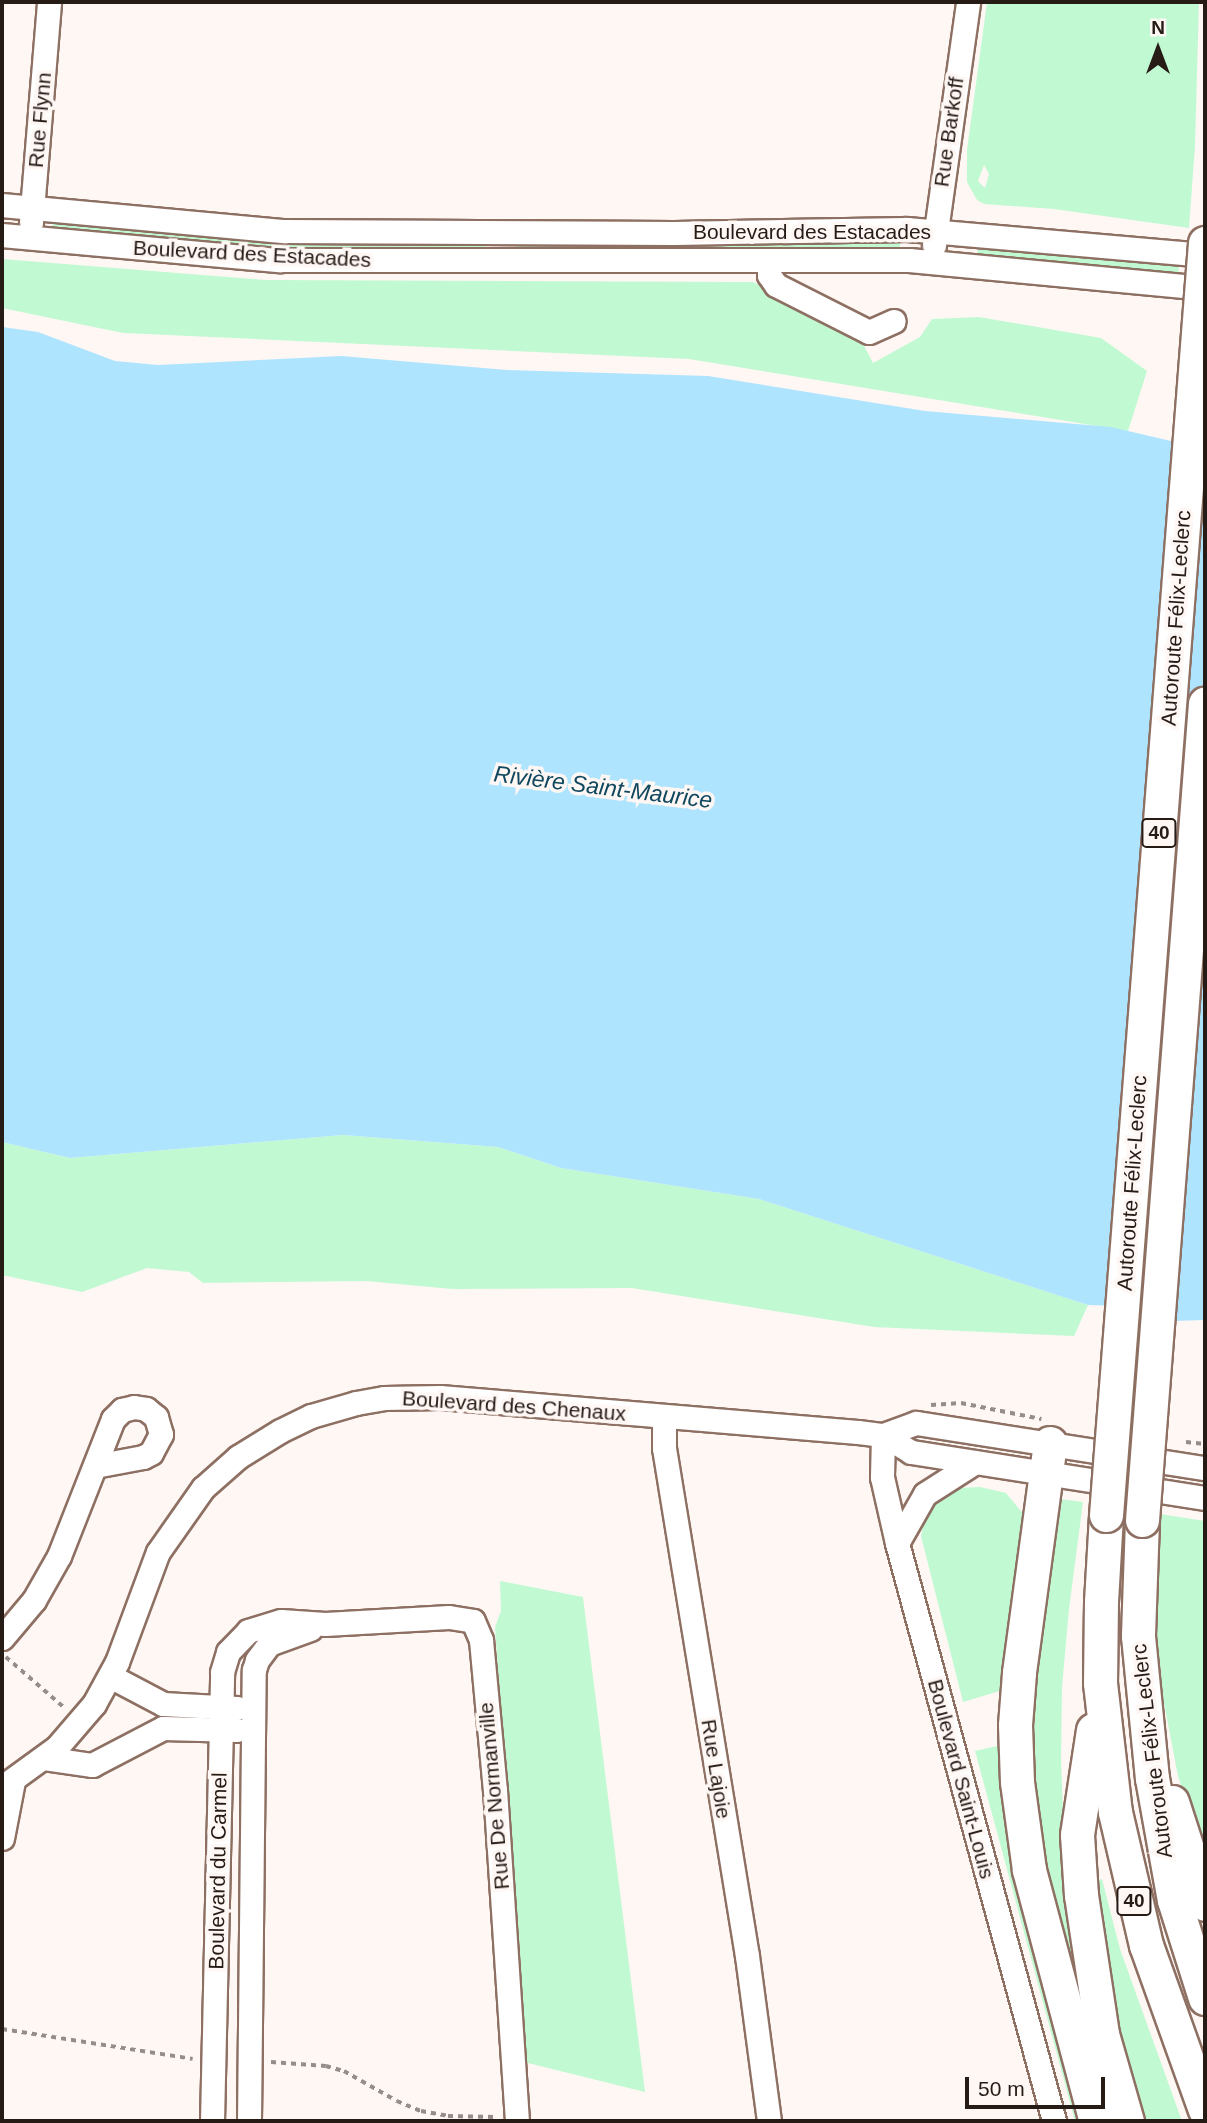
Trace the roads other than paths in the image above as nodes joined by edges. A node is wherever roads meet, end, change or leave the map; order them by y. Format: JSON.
{"nodes":[{"id":1,"x":49,"y":2,"type":"edge"},
{"id":2,"x":968,"y":2,"type":"edge"},
{"id":3,"x":2,"y":205,"type":"edge"},
{"id":4,"x":32,"y":208,"type":"junction"},
{"id":5,"x":936,"y":231,"type":"junction"},
{"id":6,"x":502,"y":233,"type":"junction"},
{"id":7,"x":2,"y":236,"type":"edge"},
{"id":8,"x":30,"y":238,"type":"junction"},
{"id":9,"x":1205,"y":243,"type":"edge"},
{"id":10,"x":1205,"y":255,"type":"edge"},
{"id":11,"x":769,"y":261,"type":"junction"},
{"id":12,"x":502,"y":262,"type":"junction"},
{"id":13,"x":933,"y":262,"type":"junction"},
{"id":14,"x":1205,"y":288,"type":"edge"},
{"id":15,"x":894,"y":321,"type":"dead end"},
{"id":16,"x":1205,"y":703,"type":"edge"},
{"id":17,"x":664,"y":1416,"type":"junction"},
{"id":18,"x":883,"y":1435,"type":"junction"},
{"id":19,"x":1047,"y":1458,"type":"junction"},
{"id":20,"x":975,"y":1462,"type":"junction"},
{"id":21,"x":95,"y":1466,"type":"dead end"},
{"id":22,"x":1205,"y":1468,"type":"edge"},
{"id":23,"x":1205,"y":1498,"type":"edge"},
{"id":24,"x":897,"y":1544,"type":"junction"},
{"id":25,"x":325,"y":1624,"type":"junction"},
{"id":26,"x":248,"y":1631,"type":"joint"},
{"id":27,"x":2,"y":1638,"type":"edge"},
{"id":28,"x":266,"y":1648,"type":"joint"},
{"id":29,"x":110,"y":1676,"type":"junction"},
{"id":30,"x":1100,"y":1683,"type":"junction"},
{"id":31,"x":221,"y":1718,"type":"junction"},
{"id":32,"x":254,"y":1719,"type":"junction"},
{"id":33,"x":1144,"y":1720,"type":"junction"},
{"id":34,"x":44,"y":1758,"type":"junction"},
{"id":35,"x":7,"y":1784,"type":"edge"},
{"id":36,"x":2,"y":1838,"type":"edge"},
{"id":37,"x":1205,"y":1904,"type":"edge"},
{"id":38,"x":1205,"y":1998,"type":"edge"},
{"id":39,"x":1205,"y":2110,"type":"edge"},
{"id":40,"x":212,"y":2121,"type":"edge"},
{"id":41,"x":249,"y":2121,"type":"edge"},
{"id":42,"x":517,"y":2121,"type":"edge"},
{"id":43,"x":769,"y":2121,"type":"edge"},
{"id":44,"x":1054,"y":2121,"type":"edge"},
{"id":45,"x":1096,"y":2121,"type":"edge"},
{"id":46,"x":1127,"y":2121,"type":"edge"}],
"edges":[{"from":1,"to":4,"type":"street","name":"Rue Flynn"},
{"from":2,"to":5,"type":"street","name":"Rue Barkoff"},
{"from":3,"to":4,"type":"street","name":"Boulevard des Estacades"},
{"from":4,"to":6,"type":"street","name":"Boulevard des Estacades"},
{"from":4,"to":8,"type":"street","name":"Rue Flynn"},
{"from":5,"to":6,"type":"street","name":"Boulevard des Estacades"},
{"from":5,"to":10,"type":"street","name":"Boulevard des Estacades"},
{"from":5,"to":13,"type":"street","name":"Rue Barkoff"},
{"from":6,"to":12,"type":"street"},
{"from":7,"to":8,"type":"street","name":"Boulevard des Estacades"},
{"from":8,"to":12,"type":"street","name":"Boulevard des Estacades"},
{"from":9,"to":30,"type":"highway","name":"Autoroute Félix-Leclerc","number":"40","bridge":true},
{"from":11,"to":12,"type":"street","name":"Boulevard des Estacades"},
{"from":11,"to":13,"type":"street","name":"Boulevard des Estacades"},
{"from":11,"to":15,"type":"street"},
{"from":13,"to":14,"type":"street","name":"Boulevard des Estacades"},
{"from":16,"to":33,"type":"highway","name":"Autoroute Félix-Leclerc","number":"40","bridge":true},
{"from":17,"to":18,"type":"street","name":"Boulevard des Chenaux"},
{"from":17,"to":29,"type":"street","name":"Boulevard des Chenaux"},
{"from":17,"to":43,"type":"street","name":"Rue Lajoie"},
{"from":18,"to":19,"type":"street","name":"Boulevard des Chenaux"},
{"from":18,"to":20,"type":"street","name":"Boulevard des Chenaux"},
{"from":18,"to":24,"type":"street","name":"Boulevard Saint-Louis"},
{"from":19,"to":20,"type":"street","name":"Boulevard des Chenaux"},
{"from":19,"to":22,"type":"street","name":"Boulevard des Chenaux"},
{"from":19,"to":23,"type":"street","name":"Boulevard des Chenaux"},
{"from":19,"to":45,"type":"highway"},
{"from":20,"to":24,"type":"street"},
{"from":21,"to":27,"type":"street"},
{"from":24,"to":44,"type":"street","name":"Boulevard Saint-Louis"},
{"from":25,"to":26,"type":"street","name":"Rue De Normanville"},
{"from":25,"to":28,"type":"street","name":"Rue De Normanville"},
{"from":25,"to":42,"type":"street","name":"Rue De Normanville"},
{"from":26,"to":31,"type":"street","name":"Boulevard du Carmel"},
{"from":28,"to":32,"type":"street","name":"Boulevard du Carmel"},
{"from":29,"to":31,"type":"street"},
{"from":29,"to":34,"type":"street","name":"Boulevard des Chenaux"},
{"from":30,"to":39,"type":"highway","name":"Autoroute Félix-Leclerc","number":"40"},
{"from":30,"to":46,"type":"highway"},
{"from":31,"to":32,"type":"street"},
{"from":31,"to":34,"type":"street"},
{"from":31,"to":40,"type":"street","name":"Boulevard du Carmel"},
{"from":32,"to":41,"type":"street","name":"Boulevard du Carmel"},
{"from":33,"to":37,"type":"highway"},
{"from":33,"to":38,"type":"highway","name":"Autoroute Félix-Leclerc","number":"40"},
{"from":34,"to":35,"type":"street","name":"Boulevard des Chenaux"},
{"from":35,"to":36,"type":"street"}]}
